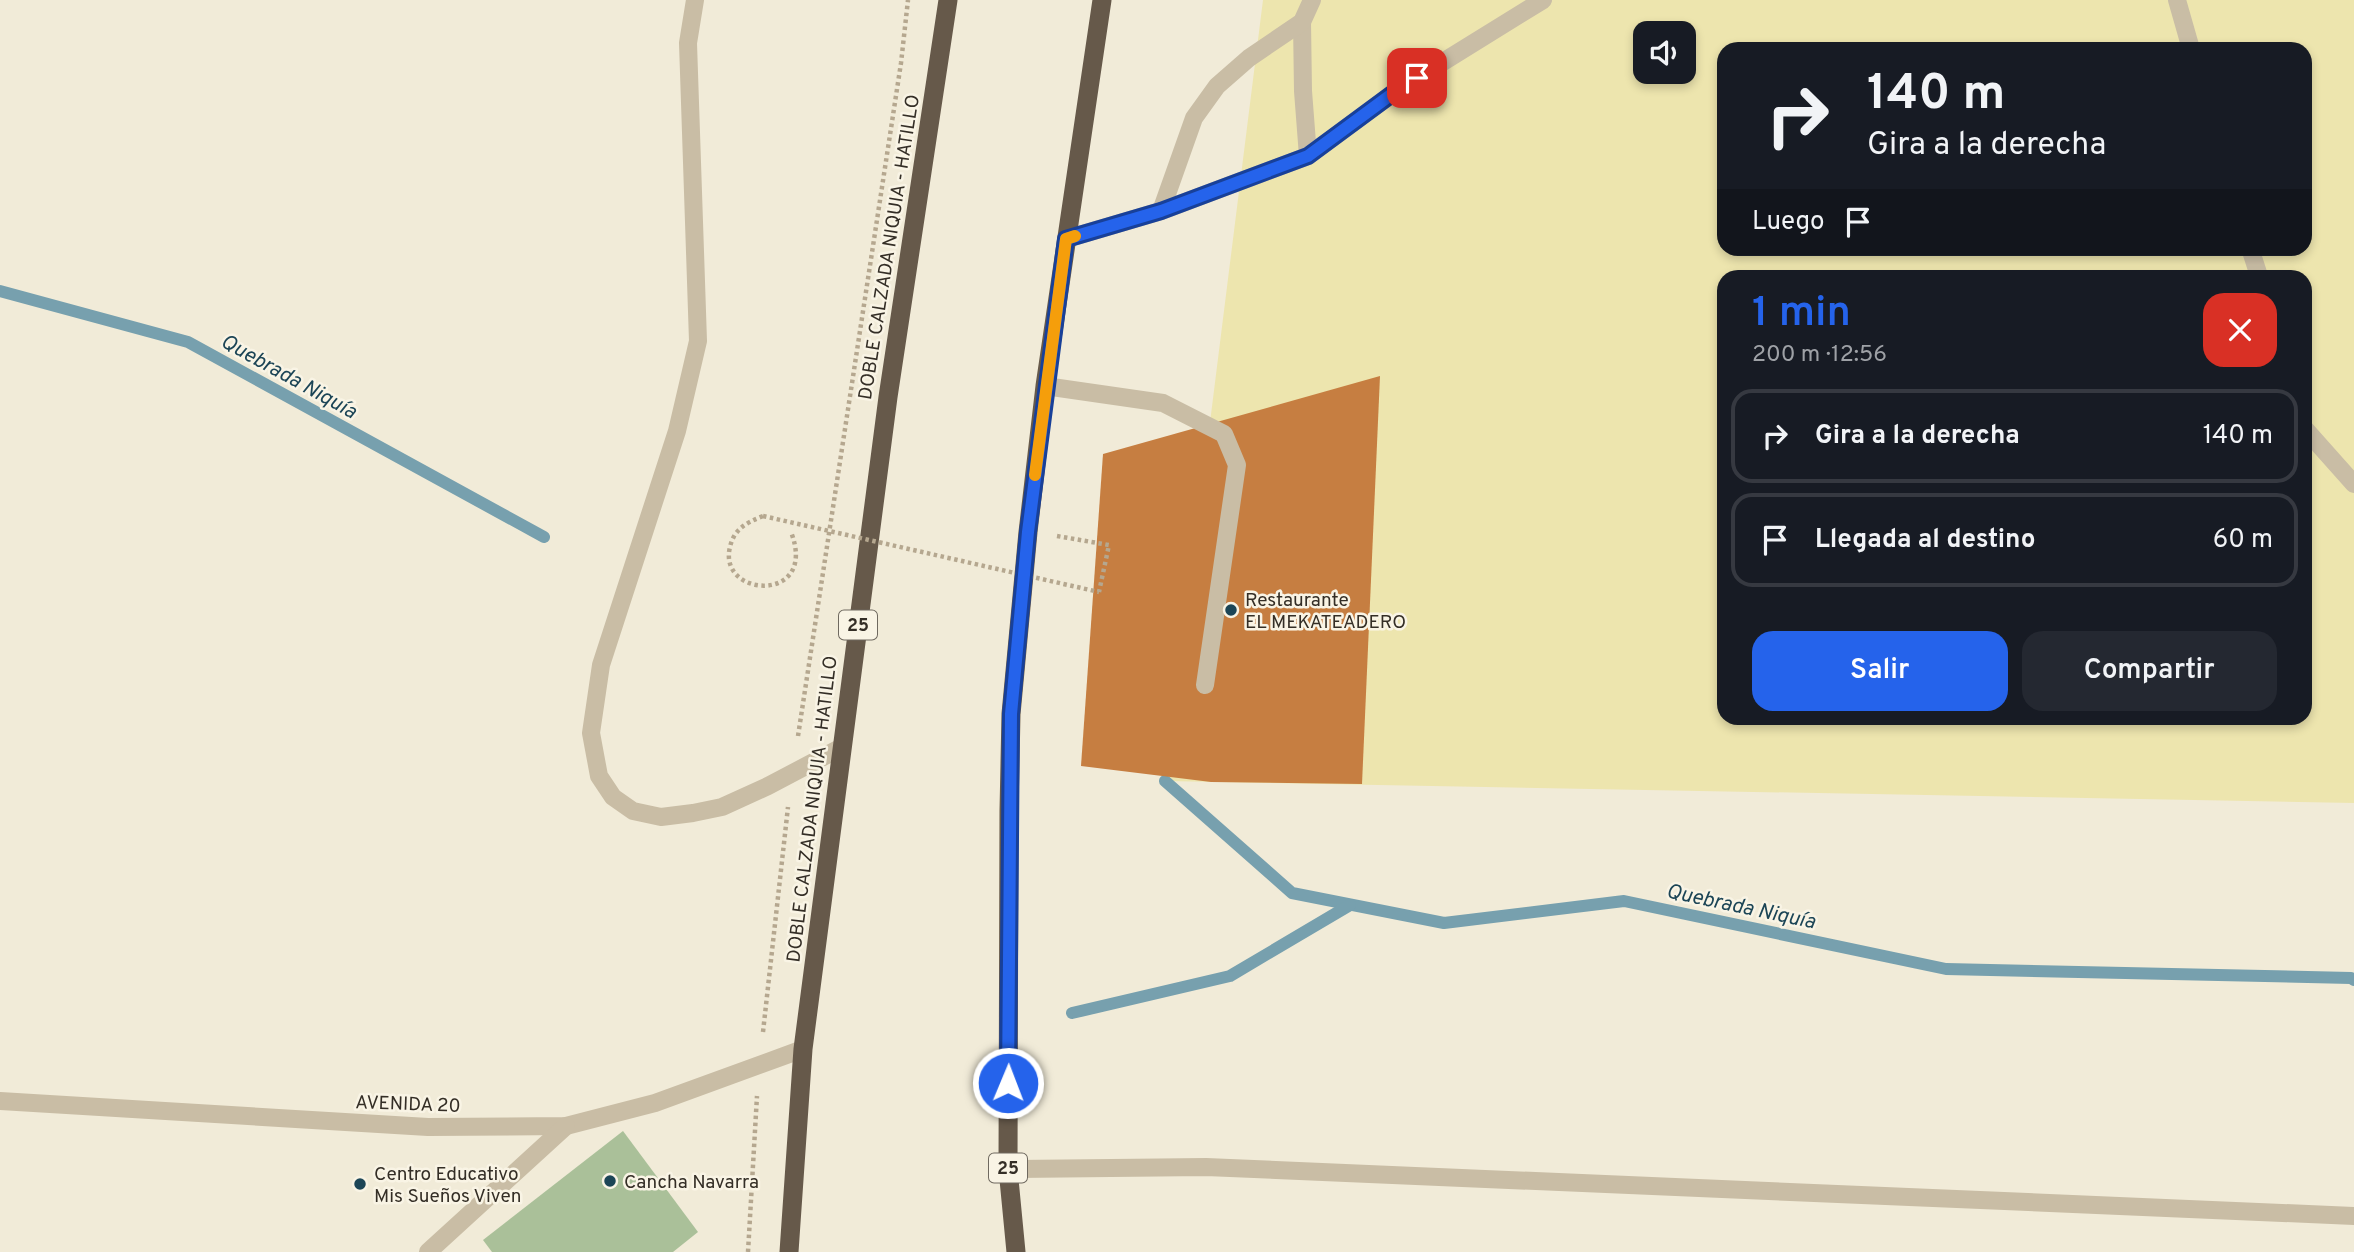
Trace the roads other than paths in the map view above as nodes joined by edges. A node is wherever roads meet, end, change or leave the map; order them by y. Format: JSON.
{"nodes":[{"id":1,"x":695,"y":0,"type":"edge"},
{"id":2,"x":948,"y":0,"type":"edge"},
{"id":3,"x":1102,"y":0,"type":"edge"},
{"id":4,"x":1312,"y":0,"type":"edge"},
{"id":5,"x":1543,"y":0,"type":"edge"},
{"id":6,"x":2177,"y":0,"type":"edge"},
{"id":7,"x":1302,"y":22,"type":"junction"},
{"id":8,"x":2189,"y":42,"type":"edge"},
{"id":9,"x":1308,"y":156,"type":"junction"},
{"id":10,"x":1161,"y":211,"type":"junction"},
{"id":11,"x":1066,"y":239,"type":"junction"},
{"id":12,"x":1045,"y":386,"type":"junction"},
{"id":13,"x":2312,"y":437,"type":"edge"},
{"id":14,"x":2354,"y":484,"type":"edge"},
{"id":15,"x":1205,"y":685,"type":"dead end"},
{"id":16,"x":842,"y":747,"type":"junction"},
{"id":17,"x":803,"y":1049,"type":"junction"},
{"id":18,"x":0,"y":1101,"type":"edge"},
{"id":19,"x":566,"y":1126,"type":"junction"},
{"id":20,"x":1008,"y":1169,"type":"junction"},
{"id":21,"x":2354,"y":1216,"type":"edge"},
{"id":22,"x":428,"y":1252,"type":"edge"},
{"id":23,"x":789,"y":1252,"type":"edge"},
{"id":24,"x":1016,"y":1252,"type":"edge"}],
"edges":[{"from":1,"to":16,"type":"street"},
{"from":2,"to":16,"type":"highway","name":"DOBLE CALZADA NIQUIA - HATILLO","number":"25"},
{"from":3,"to":11,"type":"highway","number":"25"},
{"from":4,"to":7,"type":"street"},
{"from":5,"to":9,"type":"street"},
{"from":6,"to":8,"type":"street"},
{"from":7,"to":9,"type":"street"},
{"from":7,"to":10,"type":"street"},
{"from":9,"to":10,"type":"street"},
{"from":10,"to":11,"type":"street"},
{"from":11,"to":12,"type":"highway","number":"25"},
{"from":12,"to":15,"type":"street"},
{"from":12,"to":20,"type":"highway","number":"25"},
{"from":13,"to":14,"type":"street"},
{"from":16,"to":17,"type":"highway","name":"DOBLE CALZADA NIQUIA - HATILLO","number":"25"},
{"from":17,"to":19,"type":"street","name":"AVENIDA 20"},
{"from":17,"to":23,"type":"highway","name":"DOBLE CALZADA NIQUIA - HATILLO","number":"25"},
{"from":18,"to":19,"type":"street","name":"AVENIDA 20"},
{"from":19,"to":22,"type":"street"},
{"from":20,"to":21,"type":"street"},
{"from":20,"to":24,"type":"highway","number":"25"}]}
